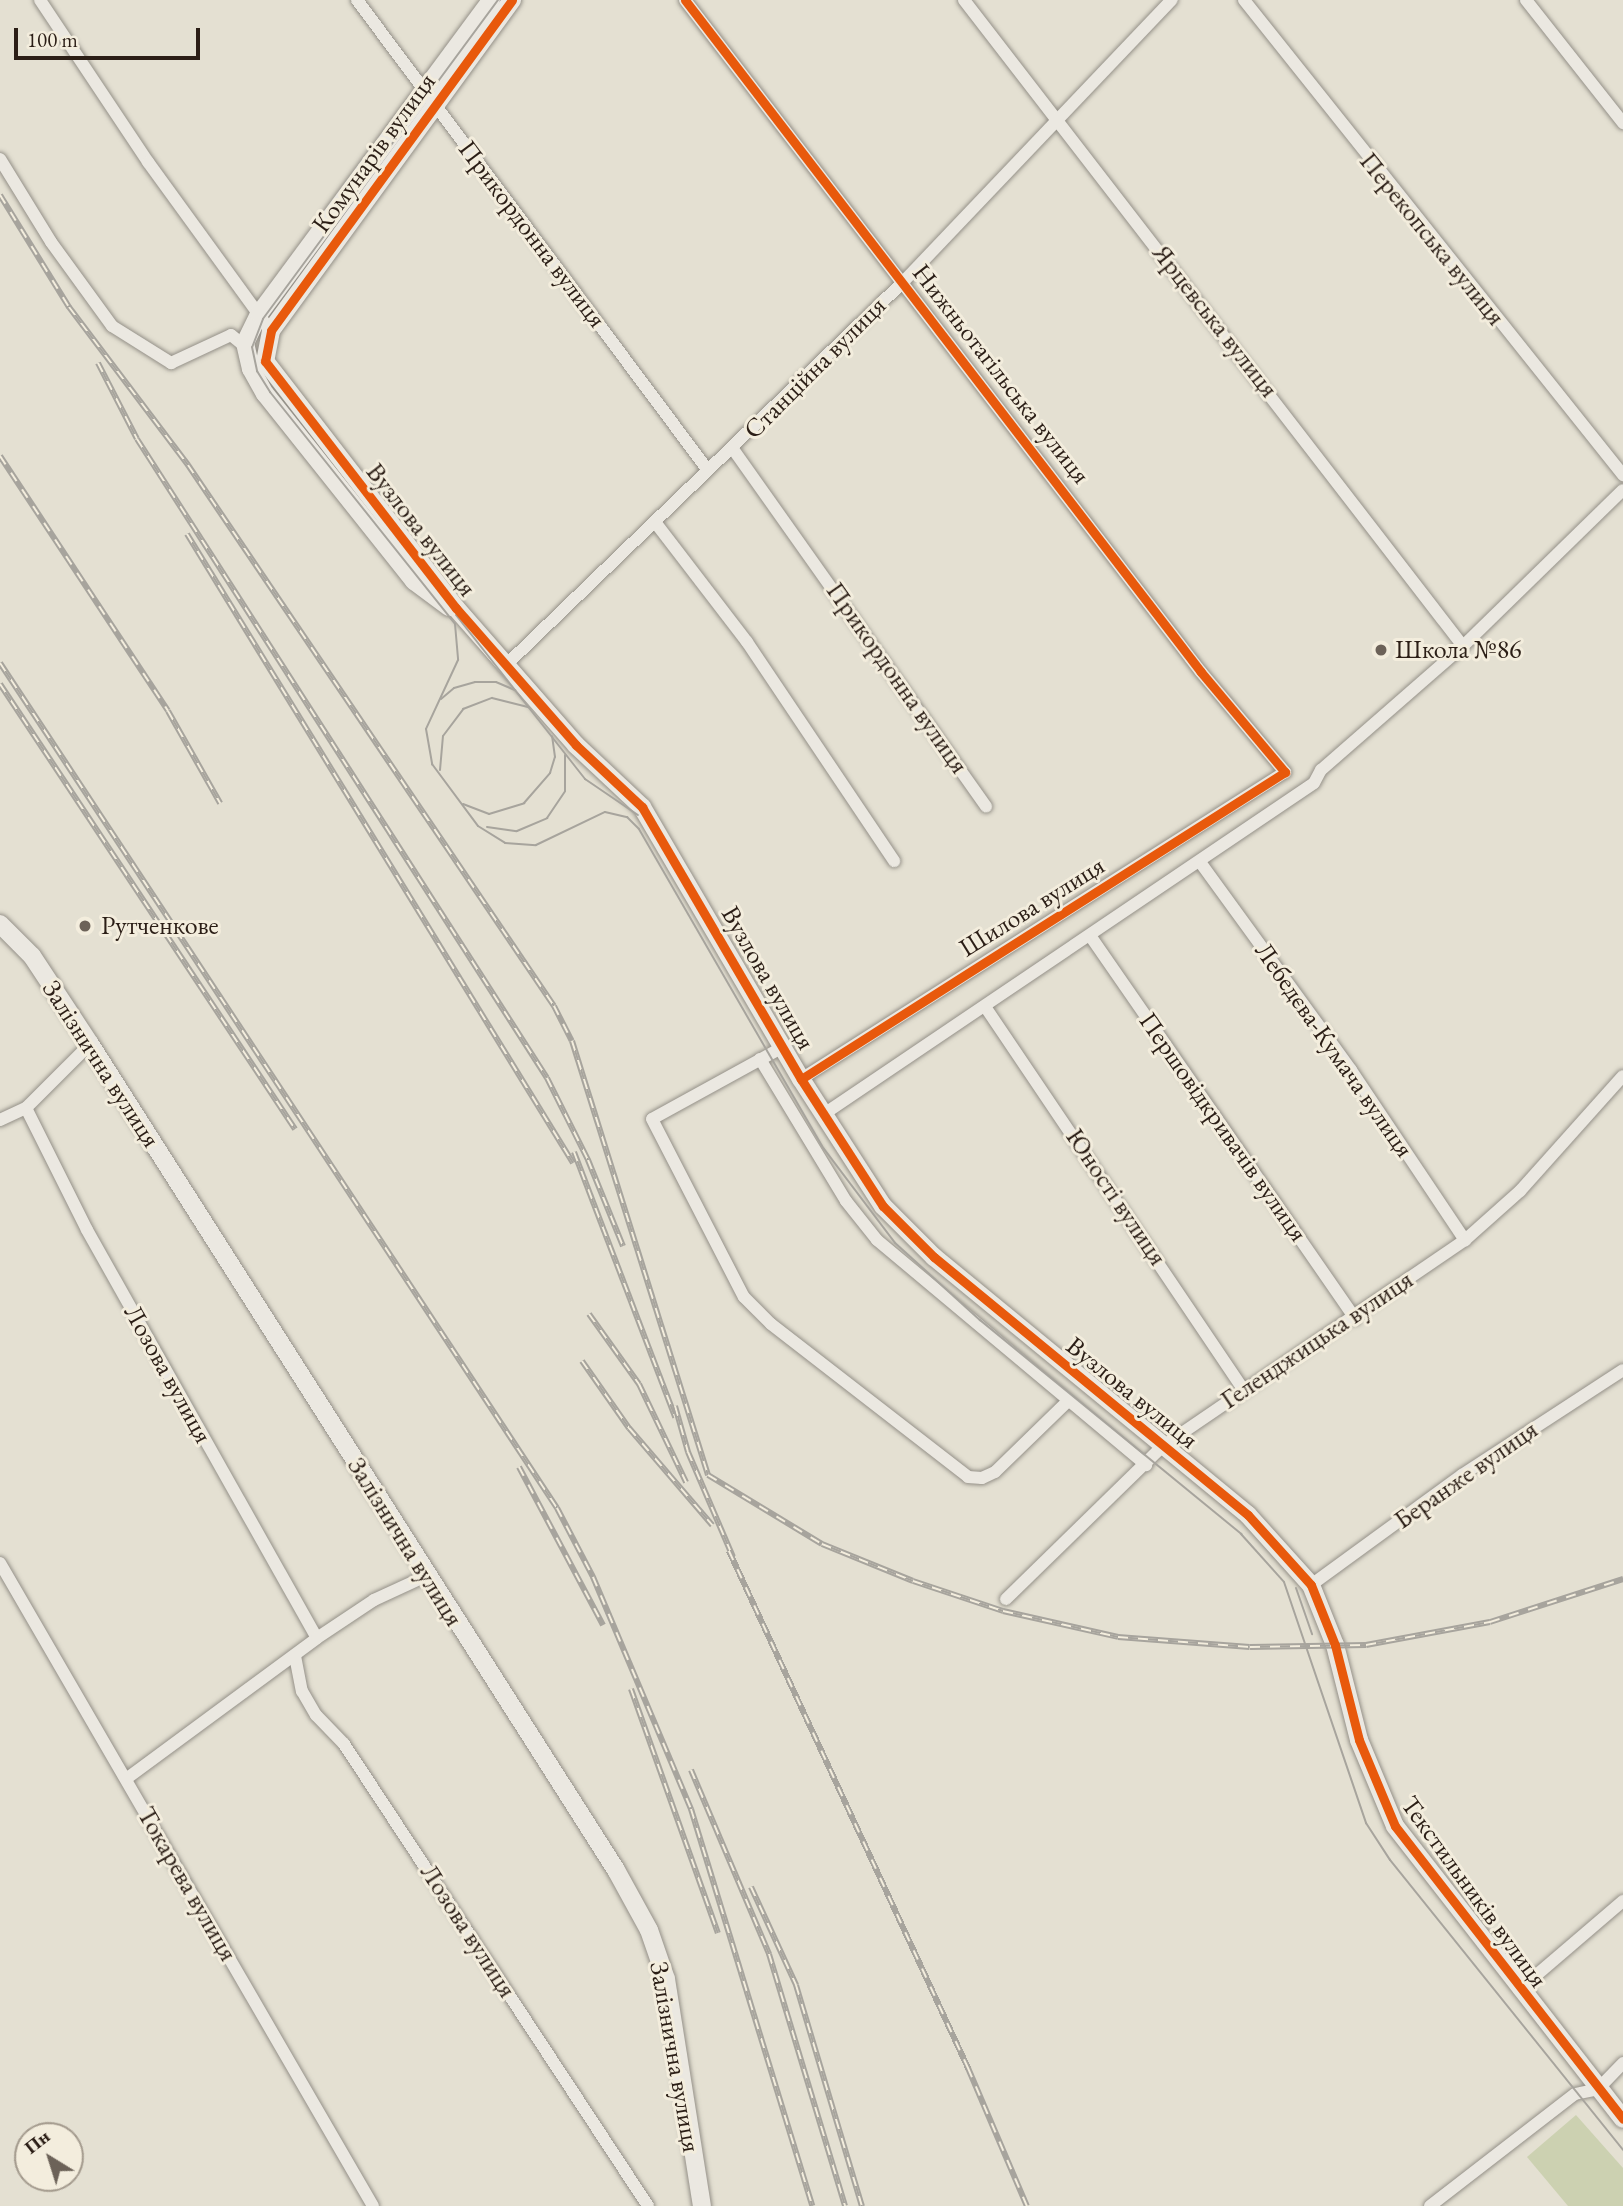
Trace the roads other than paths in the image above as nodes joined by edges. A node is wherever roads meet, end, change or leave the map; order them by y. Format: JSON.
{"nodes":[{"id":1,"x":40,"y":0,"type":"edge"},
{"id":2,"x":357,"y":0,"type":"edge"},
{"id":3,"x":491,"y":0,"type":"edge"},
{"id":4,"x":512,"y":0,"type":"edge"},
{"id":5,"x":685,"y":0,"type":"edge"},
{"id":6,"x":964,"y":0,"type":"edge"},
{"id":7,"x":1172,"y":0,"type":"edge"},
{"id":8,"x":1244,"y":0,"type":"edge"},
{"id":9,"x":1526,"y":0,"type":"edge"},
{"id":10,"x":429,"y":98,"type":"junction"},
{"id":11,"x":1057,"y":120,"type":"junction"},
{"id":12,"x":1623,"y":123,"type":"edge"},
{"id":13,"x":0,"y":159,"type":"edge"},
{"id":14,"x":904,"y":281,"type":"junction"},
{"id":15,"x":259,"y":314,"type":"junction"},
{"id":16,"x":271,"y":331,"type":"junction"},
{"id":17,"x":246,"y":339,"type":"junction"},
{"id":18,"x":265,"y":361,"type":"junction"},
{"id":19,"x":733,"y":449,"type":"junction"},
{"id":20,"x":706,"y":468,"type":"junction"},
{"id":21,"x":1623,"y":475,"type":"edge"},
{"id":22,"x":1623,"y":490,"type":"edge"},
{"id":23,"x":655,"y":522,"type":"junction"},
{"id":24,"x":456,"y":608,"type":"junction"},
{"id":25,"x":1463,"y":646,"type":"junction"},
{"id":26,"x":506,"y":665,"type":"junction"},
{"id":27,"x":1285,"y":772,"type":"joint"},
{"id":28,"x":986,"y":806,"type":"dead end"},
{"id":29,"x":894,"y":861,"type":"dead end"},
{"id":30,"x":1200,"y":862,"type":"junction"},
{"id":31,"x":0,"y":924,"type":"edge"},
{"id":32,"x":1091,"y":937,"type":"junction"},
{"id":33,"x":986,"y":1008,"type":"junction"},
{"id":34,"x":90,"y":1044,"type":"junction"},
{"id":35,"x":783,"y":1047,"type":"junction"},
{"id":36,"x":760,"y":1059,"type":"junction"},
{"id":37,"x":1623,"y":1076,"type":"edge"},
{"id":38,"x":802,"y":1079,"type":"junction"},
{"id":39,"x":26,"y":1108,"type":"junction"},
{"id":40,"x":824,"y":1114,"type":"junction"},
{"id":41,"x":2,"y":1117,"type":"edge"},
{"id":42,"x":1465,"y":1240,"type":"junction"},
{"id":43,"x":1355,"y":1318,"type":"junction"},
{"id":44,"x":1623,"y":1370,"type":"edge"},
{"id":45,"x":1243,"y":1389,"type":"junction"},
{"id":46,"x":1068,"y":1401,"type":"junction"},
{"id":47,"x":1163,"y":1446,"type":"junction"},
{"id":48,"x":1146,"y":1465,"type":"junction"},
{"id":49,"x":0,"y":1563,"type":"edge"},
{"id":50,"x":426,"y":1576,"type":"junction"},
{"id":51,"x":1311,"y":1585,"type":"junction"},
{"id":52,"x":1006,"y":1599,"type":"dead end"},
{"id":53,"x":317,"y":1638,"type":"junction"},
{"id":54,"x":295,"y":1656,"type":"junction"},
{"id":55,"x":126,"y":1779,"type":"junction"},
{"id":56,"x":1623,"y":1900,"type":"edge"},
{"id":57,"x":1519,"y":1990,"type":"junction"},
{"id":58,"x":1623,"y":2063,"type":"edge"},
{"id":59,"x":1598,"y":2089,"type":"junction"},
{"id":60,"x":1623,"y":2119,"type":"edge"},
{"id":61,"x":373,"y":2206,"type":"edge"},
{"id":62,"x":648,"y":2206,"type":"edge"},
{"id":63,"x":702,"y":2206,"type":"edge"},
{"id":64,"x":1430,"y":2206,"type":"edge"}],
"edges":[{"from":1,"to":15,"type":"street"},
{"from":2,"to":10,"type":"street","name":"Прикордонна вулиця"},
{"from":3,"to":10,"type":"street","name":"Комунарів вулиця"},
{"from":4,"to":10,"type":"street","name":"Комунарів вулиця"},
{"from":5,"to":14,"type":"street","name":"Нижньотагільська вулиця"},
{"from":6,"to":11,"type":"street","name":"Ярцевська вулиця"},
{"from":7,"to":11,"type":"street","name":"Станційна вулиця"},
{"from":8,"to":21,"type":"street","name":"Перекопська вулиця"},
{"from":9,"to":12,"type":"street"},
{"from":10,"to":15,"type":"street","name":"Комунарів вулиця"},
{"from":10,"to":16,"type":"street","name":"Комунарів вулиця"},
{"from":10,"to":20,"type":"street","name":"Прикордонна вулиця"},
{"from":11,"to":14,"type":"street","name":"Станційна вулиця"},
{"from":11,"to":25,"type":"street","name":"Ярцевська вулиця"},
{"from":13,"to":17,"type":"street"},
{"from":14,"to":19,"type":"street","name":"Станційна вулиця"},
{"from":14,"to":27,"type":"street","name":"Нижньотагільська вулиця"},
{"from":15,"to":16,"type":"street"},
{"from":15,"to":17,"type":"street","name":"Комунарів вулиця"},
{"from":16,"to":18,"type":"street"},
{"from":17,"to":18,"type":"street","name":"Вузлова вулиця"},
{"from":17,"to":24,"type":"street","name":"Вузлова вулиця"},
{"from":18,"to":24,"type":"street","name":"Вузлова вулиця"},
{"from":19,"to":20,"type":"street","name":"Станційна вулиця"},
{"from":19,"to":28,"type":"street","name":"Прикордонна вулиця"},
{"from":20,"to":23,"type":"street","name":"Станційна вулиця"},
{"from":22,"to":25,"type":"street","name":"Шилова вулиця"},
{"from":23,"to":26,"type":"street","name":"Станційна вулиця"},
{"from":23,"to":29,"type":"street"},
{"from":24,"to":26,"type":"street","name":"Вузлова вулиця"},
{"from":25,"to":30,"type":"street","name":"Шилова вулиця"},
{"from":26,"to":35,"type":"street","name":"Вузлова вулиця"},
{"from":27,"to":38,"type":"street","name":"Шилова вулиця"},
{"from":30,"to":32,"type":"street","name":"Шилова вулиця"},
{"from":30,"to":42,"type":"street","name":"Лебедєва-Кумача вулиця"},
{"from":31,"to":34,"type":"street","name":"Залізнична вулиця"},
{"from":32,"to":33,"type":"street","name":"Шилова вулиця"},
{"from":32,"to":43,"type":"street","name":"Першовідкривачів вулиця"},
{"from":33,"to":40,"type":"street","name":"Шилова вулиця"},
{"from":33,"to":45,"type":"street","name":"Юності вулиця"},
{"from":34,"to":39,"type":"street"},
{"from":34,"to":50,"type":"street","name":"Залізнична вулиця"},
{"from":35,"to":36,"type":"street","name":"Вузлова вулиця"},
{"from":35,"to":38,"type":"street","name":"Вузлова вулиця"},
{"from":36,"to":46,"type":"street"},
{"from":36,"to":46,"type":"street","name":"Вузлова вулиця"},
{"from":37,"to":42,"type":"street","name":"Геленджицька вулиця"},
{"from":38,"to":40,"type":"street","name":"Вузлова вулиця"},
{"from":39,"to":41,"type":"street"},
{"from":39,"to":53,"type":"street","name":"Лозова вулиця"},
{"from":40,"to":47,"type":"street","name":"Вузлова вулиця"},
{"from":42,"to":43,"type":"street","name":"Геленджицька вулиця"},
{"from":43,"to":45,"type":"street","name":"Геленджицька вулиця"},
{"from":44,"to":51,"type":"street","name":"Беранже вулиця"},
{"from":45,"to":47,"type":"street","name":"Геленджицька вулиця"},
{"from":46,"to":48,"type":"street"},
{"from":47,"to":48,"type":"street","name":"Геленджицька вулиця"},
{"from":47,"to":51,"type":"street","name":"Вузлова вулиця"},
{"from":48,"to":52,"type":"street","name":"Геленджицька вулиця"},
{"from":49,"to":55,"type":"street","name":"Токарева вулиця"},
{"from":50,"to":53,"type":"street"},
{"from":50,"to":63,"type":"street","name":"Залізнична вулиця"},
{"from":51,"to":57,"type":"street","name":"Текстильників вулиця"},
{"from":53,"to":54,"type":"street"},
{"from":54,"to":55,"type":"street"},
{"from":54,"to":62,"type":"street","name":"Лозова вулиця"},
{"from":55,"to":61,"type":"street","name":"Токарева вулиця"},
{"from":56,"to":57,"type":"street"},
{"from":57,"to":59,"type":"street","name":"Текстильників вулиця"},
{"from":58,"to":59,"type":"street"},
{"from":59,"to":60,"type":"street","name":"Текстильників вулиця"},
{"from":59,"to":64,"type":"street"}]}
